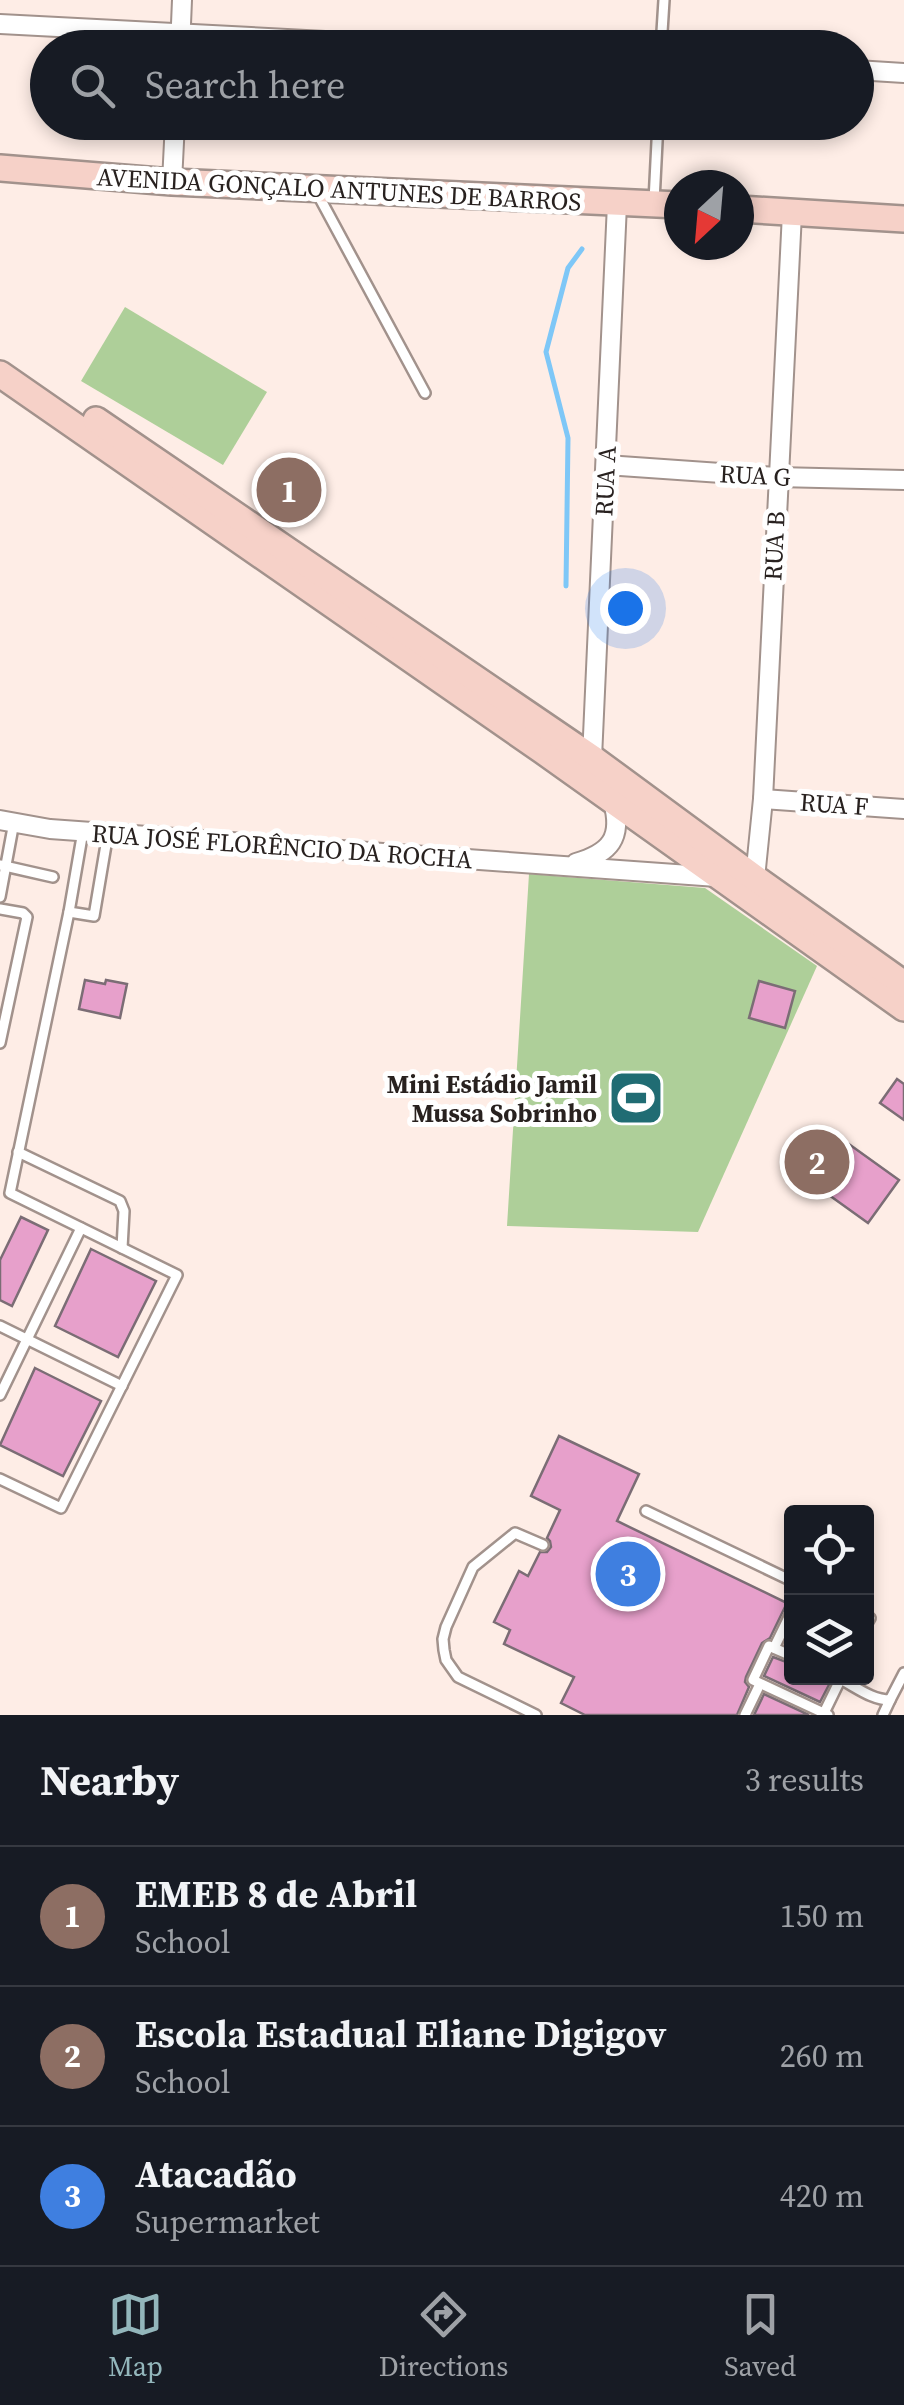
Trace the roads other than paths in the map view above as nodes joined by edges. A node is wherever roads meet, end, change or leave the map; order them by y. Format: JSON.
{"nodes":[{"id":1,"x":182,"y":0,"type":"edge"},
{"id":2,"x":664,"y":0,"type":"edge"},
{"id":3,"x":0,"y":24,"type":"edge"},
{"id":4,"x":68,"y":30,"type":"edge"},
{"id":5,"x":180,"y":30,"type":"edge"},
{"id":6,"x":662,"y":30,"type":"edge"},
{"id":7,"x":874,"y":71,"type":"edge"},
{"id":8,"x":904,"y":72,"type":"edge"},
{"id":9,"x":174,"y":140,"type":"edge"},
{"id":10,"x":660,"y":140,"type":"edge"},
{"id":11,"x":0,"y":168,"type":"edge"},
{"id":12,"x":172,"y":182,"type":"junction"},
{"id":13,"x":664,"y":184,"type":"edge"},
{"id":14,"x":315,"y":188,"type":"junction"},
{"id":15,"x":617,"y":204,"type":"junction"},
{"id":16,"x":664,"y":205,"type":"edge"},
{"id":17,"x":754,"y":210,"type":"edge"},
{"id":18,"x":792,"y":213,"type":"junction"},
{"id":19,"x":904,"y":219,"type":"edge"},
{"id":20,"x":0,"y":354,"type":"edge"},
{"id":21,"x":0,"y":374,"type":"edge"},
{"id":22,"x":425,"y":393,"type":"dead end"},
{"id":23,"x":606,"y":465,"type":"junction"},
{"id":24,"x":777,"y":477,"type":"junction"},
{"id":25,"x":904,"y":480,"type":"edge"},
{"id":26,"x":592,"y":758,"type":"junction"},
{"id":27,"x":763,"y":800,"type":"junction"},
{"id":28,"x":614,"y":802,"type":"junction"},
{"id":29,"x":904,"y":809,"type":"edge"},
{"id":30,"x":7,"y":821,"type":"edge"},
{"id":31,"x":83,"y":831,"type":"junction"},
{"id":32,"x":108,"y":833,"type":"junction"},
{"id":33,"x":3,"y":866,"type":"edge"},
{"id":34,"x":566,"y":866,"type":"junction"},
{"id":35,"x":53,"y":878,"type":"dead end"},
{"id":36,"x":720,"y":878,"type":"junction"},
{"id":37,"x":755,"y":878,"type":"junction"},
{"id":38,"x":0,"y":897,"type":"edge"},
{"id":39,"x":0,"y":909,"type":"edge"},
{"id":40,"x":68,"y":912,"type":"junction"},
{"id":41,"x":904,"y":984,"type":"edge"},
{"id":42,"x":4,"y":1008,"type":"edge"},
{"id":43,"x":904,"y":1008,"type":"edge"},
{"id":44,"x":0,"y":1043,"type":"edge"},
{"id":45,"x":18,"y":1152,"type":"junction"},
{"id":46,"x":81,"y":1228,"type":"junction"},
{"id":47,"x":122,"y":1248,"type":"junction"},
{"id":48,"x":0,"y":1326,"type":"edge"},
{"id":49,"x":28,"y":1340,"type":"junction"},
{"id":50,"x":122,"y":1386,"type":"junction"},
{"id":51,"x":0,"y":1395,"type":"edge"},
{"id":52,"x":0,"y":1479,"type":"edge"},
{"id":53,"x":646,"y":1511,"type":"dead end"},
{"id":54,"x":543,"y":1545,"type":"dead end"},
{"id":55,"x":784,"y":1577,"type":"edge"},
{"id":56,"x":784,"y":1627,"type":"edge"},
{"id":57,"x":774,"y":1648,"type":"junction"},
{"id":58,"x":784,"y":1652,"type":"edge"},
{"id":59,"x":904,"y":1672,"type":"edge"},
{"id":60,"x":760,"y":1684,"type":"junction"},
{"id":61,"x":837,"y":1685,"type":"edge"},
{"id":62,"x":851,"y":1685,"type":"edge"},
{"id":63,"x":890,"y":1700,"type":"junction"},
{"id":64,"x":825,"y":1714,"type":"edge"},
{"id":65,"x":536,"y":1715,"type":"edge"},
{"id":66,"x":744,"y":1715,"type":"edge"},
{"id":67,"x":883,"y":1715,"type":"edge"}],
"edges":[{"from":1,"to":5,"type":"street"},
{"from":2,"to":6,"type":"lane"},
{"from":3,"to":4,"type":"street"},
{"from":7,"to":8,"type":"street"},
{"from":9,"to":12,"type":"street"},
{"from":10,"to":13,"type":"lane"},
{"from":11,"to":12,"type":"main road","name":"AVENIDA GONÇALO ANTUNES DE BARROS"},
{"from":12,"to":14,"type":"main road","name":"AVENIDA GONÇALO ANTUNES DE BARROS"},
{"from":14,"to":15,"type":"main road","name":"AVENIDA GONÇALO ANTUNES DE BARROS"},
{"from":14,"to":22,"type":"lane"},
{"from":15,"to":16,"type":"main road","name":"AVENIDA GONÇALO ANTUNES DE BARROS"},
{"from":15,"to":23,"type":"street","name":"RUA A"},
{"from":17,"to":18,"type":"main road"},
{"from":18,"to":19,"type":"main road"},
{"from":18,"to":24,"type":"street","name":"RUA B"},
{"from":20,"to":26,"type":"main road"},
{"from":21,"to":28,"type":"main road"},
{"from":23,"to":24,"type":"street","name":"RUA G"},
{"from":23,"to":26,"type":"street","name":"RUA A"},
{"from":24,"to":25,"type":"street","name":"RUA G"},
{"from":24,"to":27,"type":"street","name":"RUA B"},
{"from":26,"to":37,"type":"main road"},
{"from":27,"to":29,"type":"street","name":"RUA F"},
{"from":27,"to":37,"type":"street","name":"RUA B"},
{"from":28,"to":34,"type":"street"},
{"from":28,"to":36,"type":"main road"},
{"from":30,"to":31,"type":"street","name":"RUA JOSÉ FLORÊNCIO DA ROCHA"},
{"from":30,"to":33,"type":"lane"},
{"from":31,"to":32,"type":"street","name":"RUA JOSÉ FLORÊNCIO DA ROCHA"},
{"from":31,"to":40,"type":"lane"},
{"from":32,"to":34,"type":"street","name":"RUA JOSÉ FLORÊNCIO DA ROCHA"},
{"from":32,"to":40,"type":"lane"},
{"from":33,"to":35,"type":"lane"},
{"from":33,"to":38,"type":"lane"},
{"from":34,"to":36,"type":"street","name":"RUA JOSÉ FLORÊNCIO DA ROCHA"},
{"from":36,"to":43,"type":"main road"},
{"from":37,"to":41,"type":"main road"},
{"from":39,"to":42,"type":"lane"},
{"from":40,"to":45,"type":"lane"},
{"from":42,"to":44,"type":"lane"},
{"from":45,"to":46,"type":"lane"},
{"from":45,"to":47,"type":"lane"},
{"from":46,"to":47,"type":"lane"},
{"from":46,"to":49,"type":"lane"},
{"from":47,"to":50,"type":"lane"},
{"from":48,"to":49,"type":"lane"},
{"from":49,"to":50,"type":"lane"},
{"from":49,"to":51,"type":"lane"},
{"from":50,"to":52,"type":"lane"},
{"from":53,"to":55,"type":"lane"},
{"from":54,"to":65,"type":"lane"},
{"from":56,"to":57,"type":"lane"},
{"from":57,"to":58,"type":"lane"},
{"from":57,"to":60,"type":"lane"},
{"from":59,"to":63,"type":"lane"},
{"from":60,"to":64,"type":"lane"},
{"from":60,"to":66,"type":"lane"},
{"from":61,"to":64,"type":"lane"},
{"from":62,"to":63,"type":"lane"},
{"from":63,"to":67,"type":"lane"}]}
